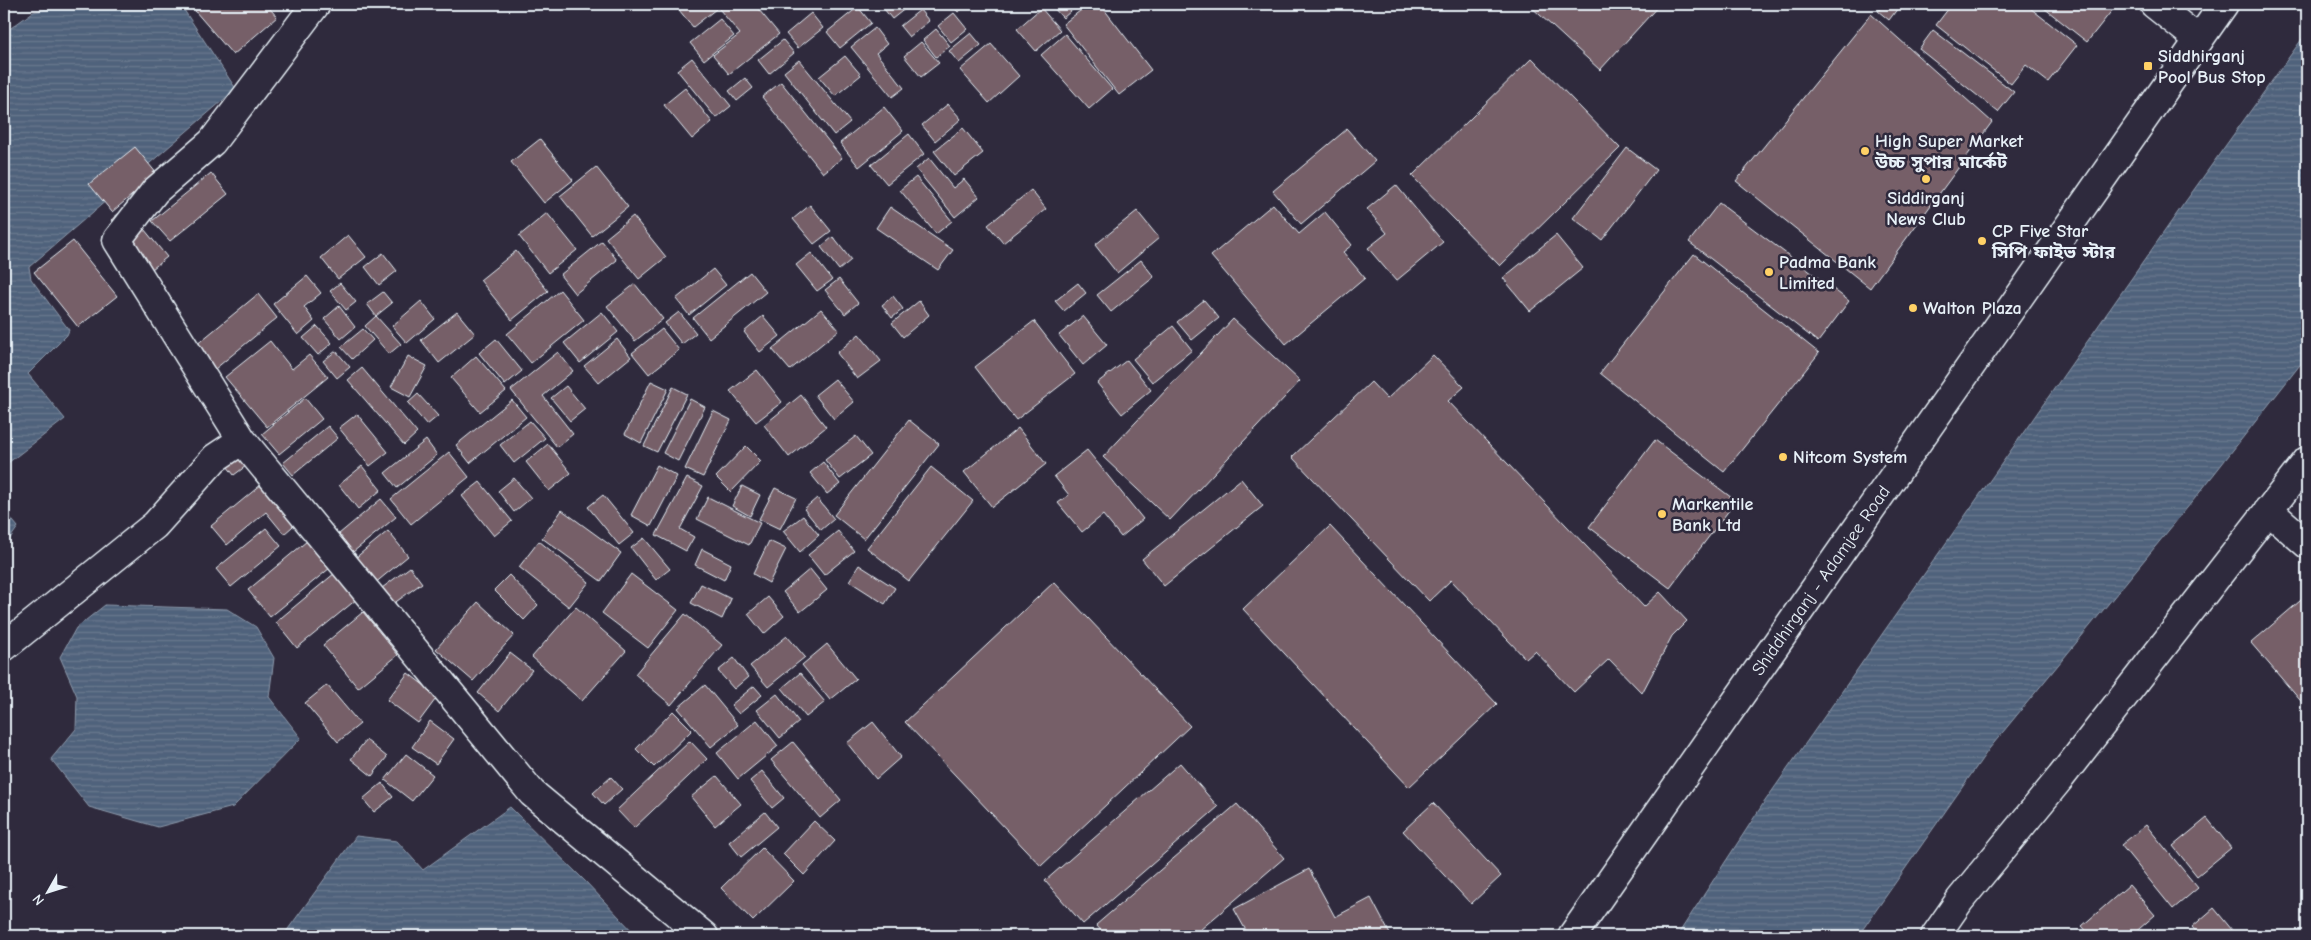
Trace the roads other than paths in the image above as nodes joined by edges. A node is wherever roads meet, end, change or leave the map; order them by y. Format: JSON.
{"nodes":[{"id":1,"x":316,"y":4,"type":"edge"},
{"id":2,"x":2154,"y":4,"type":"edge"},
{"id":3,"x":2224,"y":4,"type":"edge"},
{"id":4,"x":2199,"y":40,"type":"junction"},
{"id":5,"x":242,"y":440,"type":"junction"},
{"id":6,"x":2307,"y":461,"type":"edge"},
{"id":7,"x":2268,"y":510,"type":"junction"},
{"id":8,"x":2307,"y":544,"type":"edge"},
{"id":9,"x":4,"y":647,"type":"edge"},
{"id":10,"x":704,"y":936,"type":"edge"},
{"id":11,"x":1572,"y":936,"type":"edge"},
{"id":12,"x":1935,"y":936,"type":"edge"}],
"edges":[{"from":1,"to":5,"type":"street"},
{"from":2,"to":4,"type":"street"},
{"from":3,"to":4,"type":"street","name":"Shiddhirganj - Adamjee Road"},
{"from":4,"to":11,"type":"street","name":"Shiddhirganj - Adamjee Road"},
{"from":5,"to":9,"type":"street"},
{"from":5,"to":10,"type":"street"},
{"from":6,"to":7,"type":"street"},
{"from":7,"to":8,"type":"street"},
{"from":7,"to":12,"type":"street"}]}
